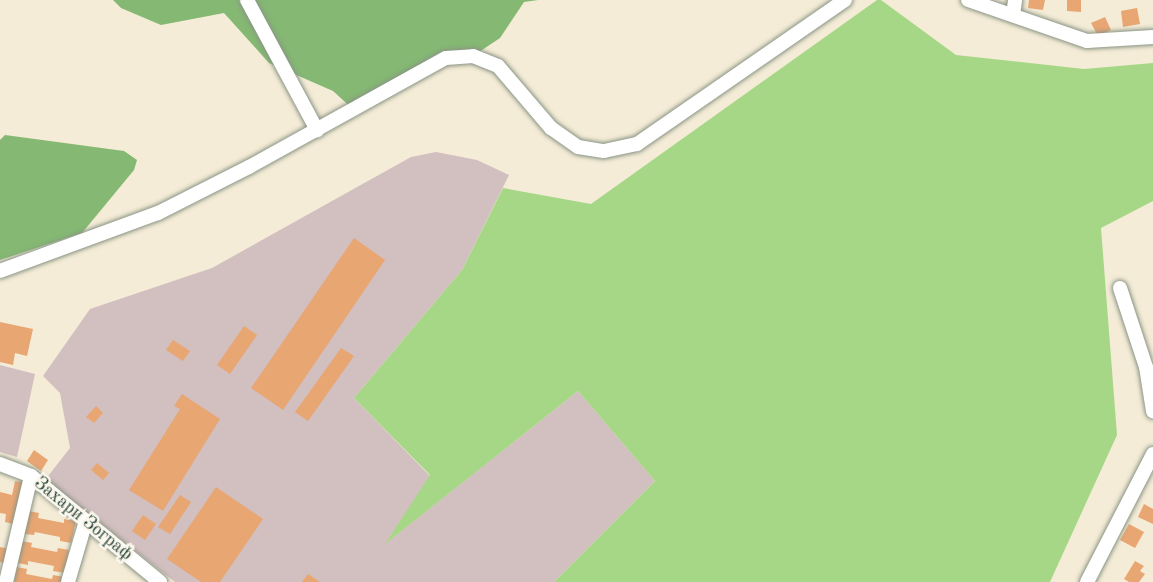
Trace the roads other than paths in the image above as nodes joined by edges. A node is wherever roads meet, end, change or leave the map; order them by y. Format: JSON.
{"nodes":[{"id":1,"x":248,"y":0,"type":"edge"},
{"id":2,"x":845,"y":0,"type":"edge"},
{"id":3,"x":968,"y":0,"type":"edge"},
{"id":4,"x":1015,"y":0,"type":"edge"},
{"id":5,"x":1013,"y":15,"type":"junction"},
{"id":6,"x":1153,"y":37,"type":"edge"},
{"id":7,"x":317,"y":130,"type":"junction"},
{"id":8,"x":0,"y":271,"type":"edge"},
{"id":9,"x":1120,"y":288,"type":"dead end"},
{"id":10,"x":1153,"y":411,"type":"edge"},
{"id":11,"x":1153,"y":454,"type":"edge"},
{"id":12,"x":0,"y":464,"type":"edge"},
{"id":13,"x":31,"y":476,"type":"junction"},
{"id":14,"x":86,"y":521,"type":"junction"},
{"id":15,"x":1092,"y":580,"type":"edge"},
{"id":16,"x":6,"y":582,"type":"edge"},
{"id":17,"x":68,"y":582,"type":"edge"},
{"id":18,"x":160,"y":582,"type":"edge"}],
"edges":[{"from":1,"to":7,"type":"street"},
{"from":2,"to":7,"type":"street"},
{"from":3,"to":5,"type":"street"},
{"from":4,"to":5,"type":"street"},
{"from":5,"to":6,"type":"street"},
{"from":7,"to":8,"type":"street"},
{"from":9,"to":10,"type":"street"},
{"from":11,"to":15,"type":"street"},
{"from":12,"to":13,"type":"street","name":"Захари Зограф"},
{"from":13,"to":14,"type":"street","name":"Захари Зограф"},
{"from":13,"to":16,"type":"street"},
{"from":14,"to":17,"type":"street"},
{"from":14,"to":18,"type":"street","name":"Захари Зограф"}]}
